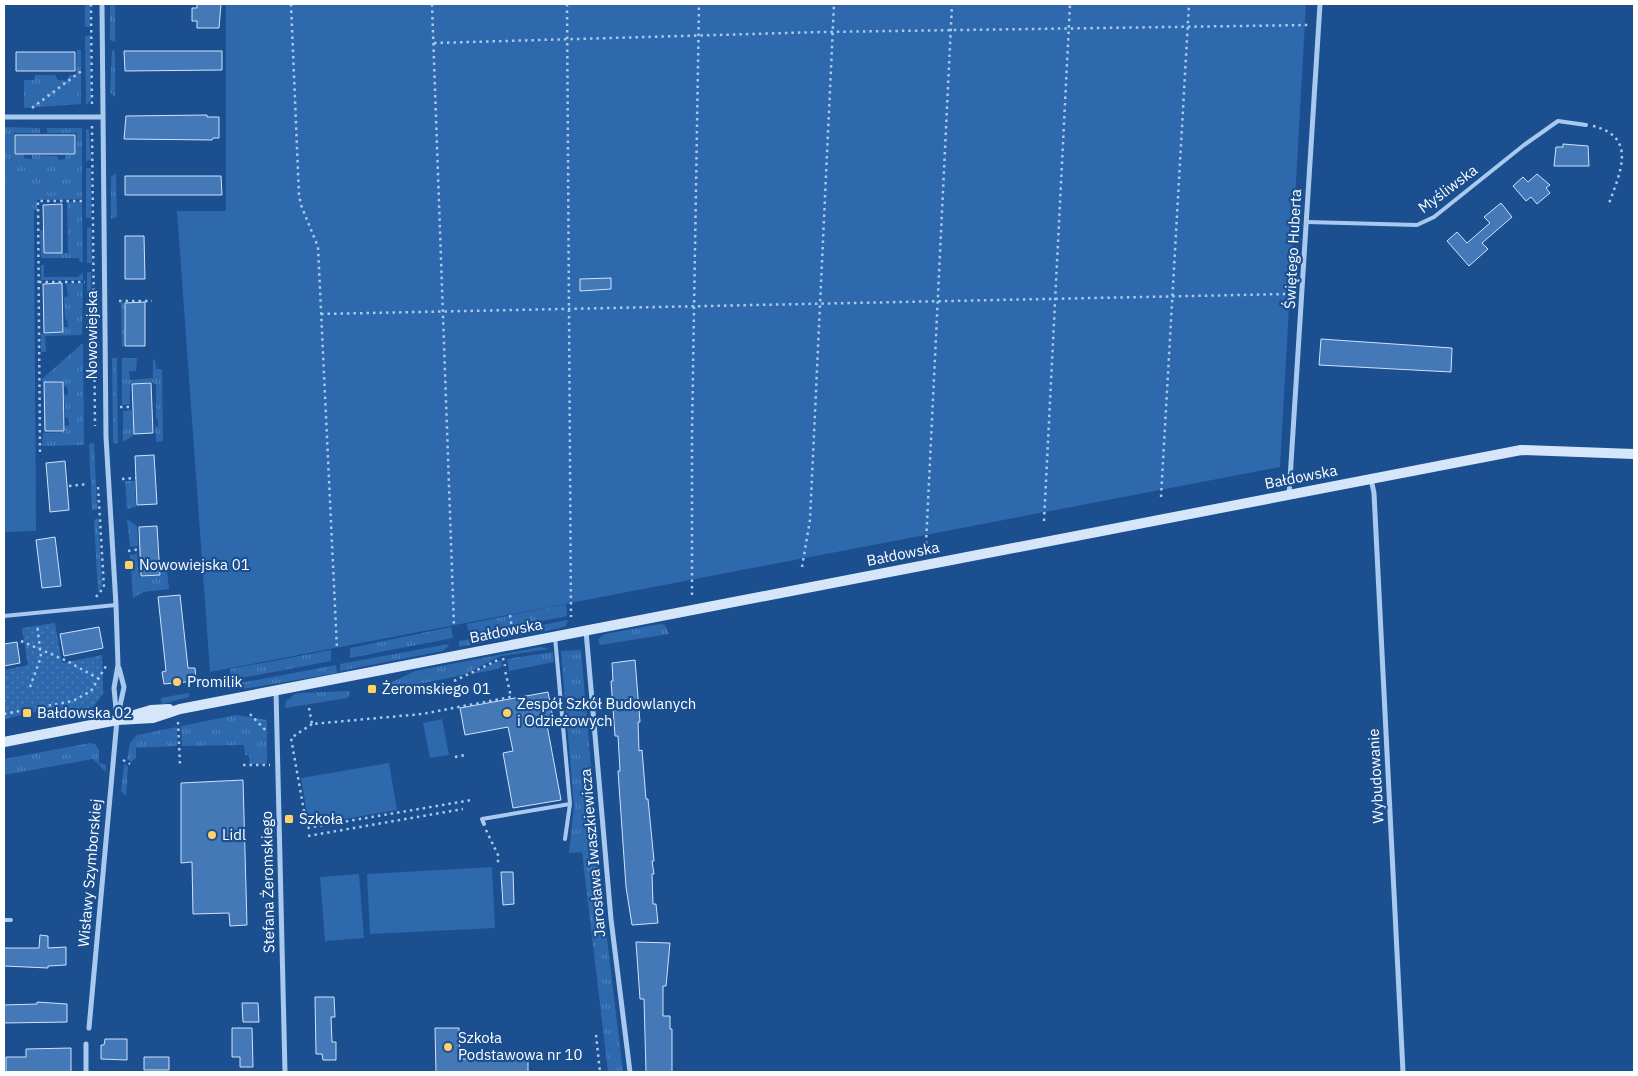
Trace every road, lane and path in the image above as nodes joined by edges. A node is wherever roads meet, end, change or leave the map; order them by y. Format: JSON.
{"nodes":[{"id":1,"x":102,"y":4,"type":"edge"},
{"id":2,"x":291,"y":4,"type":"edge"},
{"id":3,"x":432,"y":4,"type":"edge"},
{"id":4,"x":567,"y":4,"type":"edge"},
{"id":5,"x":699,"y":4,"type":"edge"},
{"id":6,"x":834,"y":4,"type":"edge"},
{"id":7,"x":952,"y":4,"type":"edge"},
{"id":8,"x":1070,"y":4,"type":"edge"},
{"id":9,"x":1189,"y":4,"type":"edge"},
{"id":10,"x":1320,"y":4,"type":"edge"},
{"id":11,"x":1319,"y":25,"type":"junction"},
{"id":12,"x":1069,"y":28,"type":"junction"},
{"id":13,"x":1188,"y":28,"type":"junction"},
{"id":14,"x":951,"y":30,"type":"junction"},
{"id":15,"x":832,"y":32,"type":"junction"},
{"id":16,"x":699,"y":36,"type":"junction"},
{"id":17,"x":568,"y":39,"type":"junction"},
{"id":18,"x":434,"y":43,"type":"junction"},
{"id":19,"x":84,"y":69,"type":"dead end"},
{"id":20,"x":28,"y":110,"type":"dead end"},
{"id":21,"x":4,"y":117,"type":"edge"},
{"id":22,"x":103,"y":117,"type":"junction"},
{"id":23,"x":1586,"y":125,"type":"joint"},
{"id":24,"x":85,"y":201,"type":"dead end"},
{"id":25,"x":1608,"y":206,"type":"dead end"},
{"id":26,"x":1307,"y":222,"type":"junction"},
{"id":27,"x":40,"y":282,"type":"junction"},
{"id":28,"x":85,"y":282,"type":"dead end"},
{"id":29,"x":1287,"y":294,"type":"dead end"},
{"id":30,"x":1173,"y":297,"type":"junction"},
{"id":31,"x":1055,"y":298,"type":"junction"},
{"id":32,"x":152,"y":300,"type":"dead end"},
{"id":33,"x":119,"y":301,"type":"dead end"},
{"id":34,"x":937,"y":301,"type":"junction"},
{"id":35,"x":821,"y":303,"type":"junction"},
{"id":36,"x":694,"y":305,"type":"junction"},
{"id":37,"x":570,"y":309,"type":"junction"},
{"id":38,"x":442,"y":313,"type":"junction"},
{"id":39,"x":321,"y":314,"type":"junction"},
{"id":40,"x":120,"y":407,"type":"dead end"},
{"id":41,"x":132,"y":407,"type":"dead end"},
{"id":42,"x":40,"y":452,"type":"dead end"},
{"id":43,"x":1634,"y":454,"type":"edge"},
{"id":44,"x":136,"y":478,"type":"dead end"},
{"id":45,"x":122,"y":479,"type":"dead end"},
{"id":46,"x":1371,"y":479,"type":"junction"},
{"id":47,"x":88,"y":484,"type":"dead end"},
{"id":48,"x":68,"y":486,"type":"dead end"},
{"id":49,"x":1289,"y":495,"type":"junction"},
{"id":50,"x":1161,"y":497,"type":"dead end"},
{"id":51,"x":1044,"y":521,"type":"dead end"},
{"id":52,"x":926,"y":544,"type":"dead end"},
{"id":53,"x":140,"y":549,"type":"dead end"},
{"id":54,"x":128,"y":551,"type":"dead end"},
{"id":55,"x":802,"y":567,"type":"dead end"},
{"id":56,"x":692,"y":595,"type":"dead end"},
{"id":57,"x":116,"y":605,"type":"junction"},
{"id":58,"x":4,"y":616,"type":"edge"},
{"id":59,"x":510,"y":616,"type":"dead end"},
{"id":60,"x":571,"y":617,"type":"dead end"},
{"id":61,"x":37,"y":624,"type":"dead end"},
{"id":62,"x":454,"y":627,"type":"dead end"},
{"id":63,"x":512,"y":629,"type":"dead end"},
{"id":64,"x":586,"y":631,"type":"junction"},
{"id":65,"x":555,"y":637,"type":"junction"},
{"id":66,"x":21,"y":641,"type":"dead end"},
{"id":67,"x":338,"y":649,"type":"dead end"},
{"id":68,"x":41,"y":651,"type":"junction"},
{"id":69,"x":118,"y":665,"type":"junction"},
{"id":70,"x":106,"y":666,"type":"dead end"},
{"id":71,"x":505,"y":666,"type":"dead end"},
{"id":72,"x":505,"y":670,"type":"dead end"},
{"id":73,"x":99,"y":680,"type":"junction"},
{"id":74,"x":454,"y":681,"type":"dead end"},
{"id":75,"x":30,"y":686,"type":"dead end"},
{"id":76,"x":276,"y":690,"type":"junction"},
{"id":77,"x":309,"y":708,"type":"dead end"},
{"id":78,"x":447,"y":710,"type":"junction"},
{"id":79,"x":4,"y":714,"type":"edge"},
{"id":80,"x":250,"y":714,"type":"dead end"},
{"id":81,"x":448,"y":714,"type":"dead end"},
{"id":82,"x":117,"y":720,"type":"junction"},
{"id":83,"x":178,"y":722,"type":"dead end"},
{"id":84,"x":312,"y":724,"type":"junction"},
{"id":85,"x":269,"y":734,"type":"dead end"},
{"id":86,"x":4,"y":742,"type":"edge"},
{"id":87,"x":465,"y":755,"type":"dead end"},
{"id":88,"x":455,"y":757,"type":"dead end"},
{"id":89,"x":123,"y":760,"type":"dead end"},
{"id":90,"x":130,"y":764,"type":"dead end"},
{"id":91,"x":180,"y":765,"type":"dead end"},
{"id":92,"x":243,"y":765,"type":"dead end"},
{"id":93,"x":260,"y":765,"type":"dead end"},
{"id":94,"x":472,"y":800,"type":"dead end"},
{"id":95,"x":570,"y":804,"type":"junction"},
{"id":96,"x":463,"y":809,"type":"dead end"},
{"id":97,"x":484,"y":824,"type":"dead end"},
{"id":98,"x":308,"y":836,"type":"dead end"},
{"id":99,"x":488,"y":838,"type":"dead end"},
{"id":100,"x":565,"y":839,"type":"dead end"},
{"id":101,"x":498,"y":863,"type":"dead end"},
{"id":102,"x":4,"y":920,"type":"edge"},
{"id":103,"x":11,"y":920,"type":"dead end"},
{"id":104,"x":89,"y":1028,"type":"dead end"},
{"id":105,"x":596,"y":1035,"type":"dead end"},
{"id":106,"x":86,"y":1044,"type":"dead end"},
{"id":107,"x":86,"y":1072,"type":"edge"},
{"id":108,"x":285,"y":1072,"type":"edge"},
{"id":109,"x":600,"y":1072,"type":"edge"},
{"id":110,"x":630,"y":1072,"type":"edge"},
{"id":111,"x":1403,"y":1072,"type":"edge"}],
"edges":[{"from":1,"to":22,"type":"street","name":"Nowowiejska"},
{"from":2,"to":39,"type":"path"},
{"from":3,"to":18,"type":"path"},
{"from":4,"to":17,"type":"path"},
{"from":5,"to":16,"type":"path"},
{"from":6,"to":15,"type":"path"},
{"from":7,"to":14,"type":"path"},
{"from":8,"to":12,"type":"path"},
{"from":9,"to":13,"type":"path"},
{"from":10,"to":11,"type":"street","name":"Świętego Huberta"},
{"from":11,"to":13,"type":"path"},
{"from":11,"to":26,"type":"street","name":"Świętego Huberta"},
{"from":12,"to":13,"type":"path"},
{"from":12,"to":14,"type":"path"},
{"from":12,"to":31,"type":"path"},
{"from":13,"to":30,"type":"path"},
{"from":14,"to":15,"type":"path"},
{"from":14,"to":34,"type":"path"},
{"from":15,"to":16,"type":"path"},
{"from":15,"to":35,"type":"path"},
{"from":16,"to":17,"type":"path"},
{"from":16,"to":36,"type":"path"},
{"from":17,"to":18,"type":"path"},
{"from":17,"to":37,"type":"path"},
{"from":18,"to":38,"type":"path"},
{"from":19,"to":20,"type":"path"},
{"from":21,"to":22,"type":"street"},
{"from":22,"to":57,"type":"street","name":"Nowowiejska"},
{"from":23,"to":25,"type":"path"},
{"from":23,"to":26,"type":"lane","name":"Myśliwska"},
{"from":24,"to":27,"type":"path"},
{"from":26,"to":49,"type":"street","name":"Świętego Huberta"},
{"from":27,"to":28,"type":"path"},
{"from":27,"to":42,"type":"path"},
{"from":29,"to":30,"type":"path"},
{"from":30,"to":31,"type":"path"},
{"from":30,"to":50,"type":"path"},
{"from":31,"to":34,"type":"path"},
{"from":31,"to":51,"type":"path"},
{"from":32,"to":33,"type":"path"},
{"from":34,"to":35,"type":"path"},
{"from":34,"to":52,"type":"path"},
{"from":35,"to":36,"type":"path"},
{"from":35,"to":55,"type":"path"},
{"from":36,"to":37,"type":"path"},
{"from":36,"to":56,"type":"path"},
{"from":37,"to":38,"type":"path"},
{"from":37,"to":60,"type":"path"},
{"from":38,"to":39,"type":"path"},
{"from":38,"to":62,"type":"path"},
{"from":39,"to":67,"type":"path"},
{"from":40,"to":41,"type":"path"},
{"from":43,"to":46,"type":"street","name":"Bałdowska"},
{"from":44,"to":45,"type":"path"},
{"from":46,"to":49,"type":"street","name":"Bałdowska"},
{"from":46,"to":111,"type":"street","name":"Wybudowanie"},
{"from":47,"to":48,"type":"path"},
{"from":49,"to":64,"type":"street","name":"Bałdowska"},
{"from":53,"to":54,"type":"path"},
{"from":57,"to":58,"type":"lane"},
{"from":57,"to":69,"type":"street","name":"Nowowiejska"},
{"from":59,"to":63,"type":"path"},
{"from":61,"to":68,"type":"path"},
{"from":64,"to":65,"type":"street","name":"Bałdowska"},
{"from":64,"to":110,"type":"street","name":"Jarosława Iwaszkiewicza"},
{"from":65,"to":76,"type":"street","name":"Bałdowska"},
{"from":65,"to":95,"type":"lane"},
{"from":66,"to":68,"type":"path"},
{"from":68,"to":73,"type":"path"},
{"from":68,"to":75,"type":"path"},
{"from":69,"to":82,"type":"street","name":"Nowowiejska"},
{"from":69,"to":82,"type":"street","name":"Nowowiejska"},
{"from":70,"to":73,"type":"path"},
{"from":71,"to":74,"type":"path"},
{"from":72,"to":78,"type":"path"},
{"from":73,"to":79,"type":"path"},
{"from":76,"to":82,"type":"street","name":"Bałdowska"},
{"from":76,"to":108,"type":"street","name":"Stefana Żeromskiego"},
{"from":77,"to":84,"type":"path"},
{"from":78,"to":81,"type":"path"},
{"from":78,"to":84,"type":"path"},
{"from":80,"to":85,"type":"path"},
{"from":82,"to":86,"type":"street","name":"Bałdowska"},
{"from":82,"to":104,"type":"street","name":"Wisławy Szymborskiej"},
{"from":83,"to":91,"type":"path"},
{"from":84,"to":94,"type":"path"},
{"from":87,"to":88,"type":"path"},
{"from":89,"to":90,"type":"path"},
{"from":92,"to":93,"type":"path"},
{"from":95,"to":97,"type":"lane"},
{"from":95,"to":100,"type":"lane"},
{"from":96,"to":98,"type":"path"},
{"from":99,"to":101,"type":"path"},
{"from":102,"to":103,"type":"lane"},
{"from":105,"to":109,"type":"path"},
{"from":106,"to":107,"type":"street"}]}
